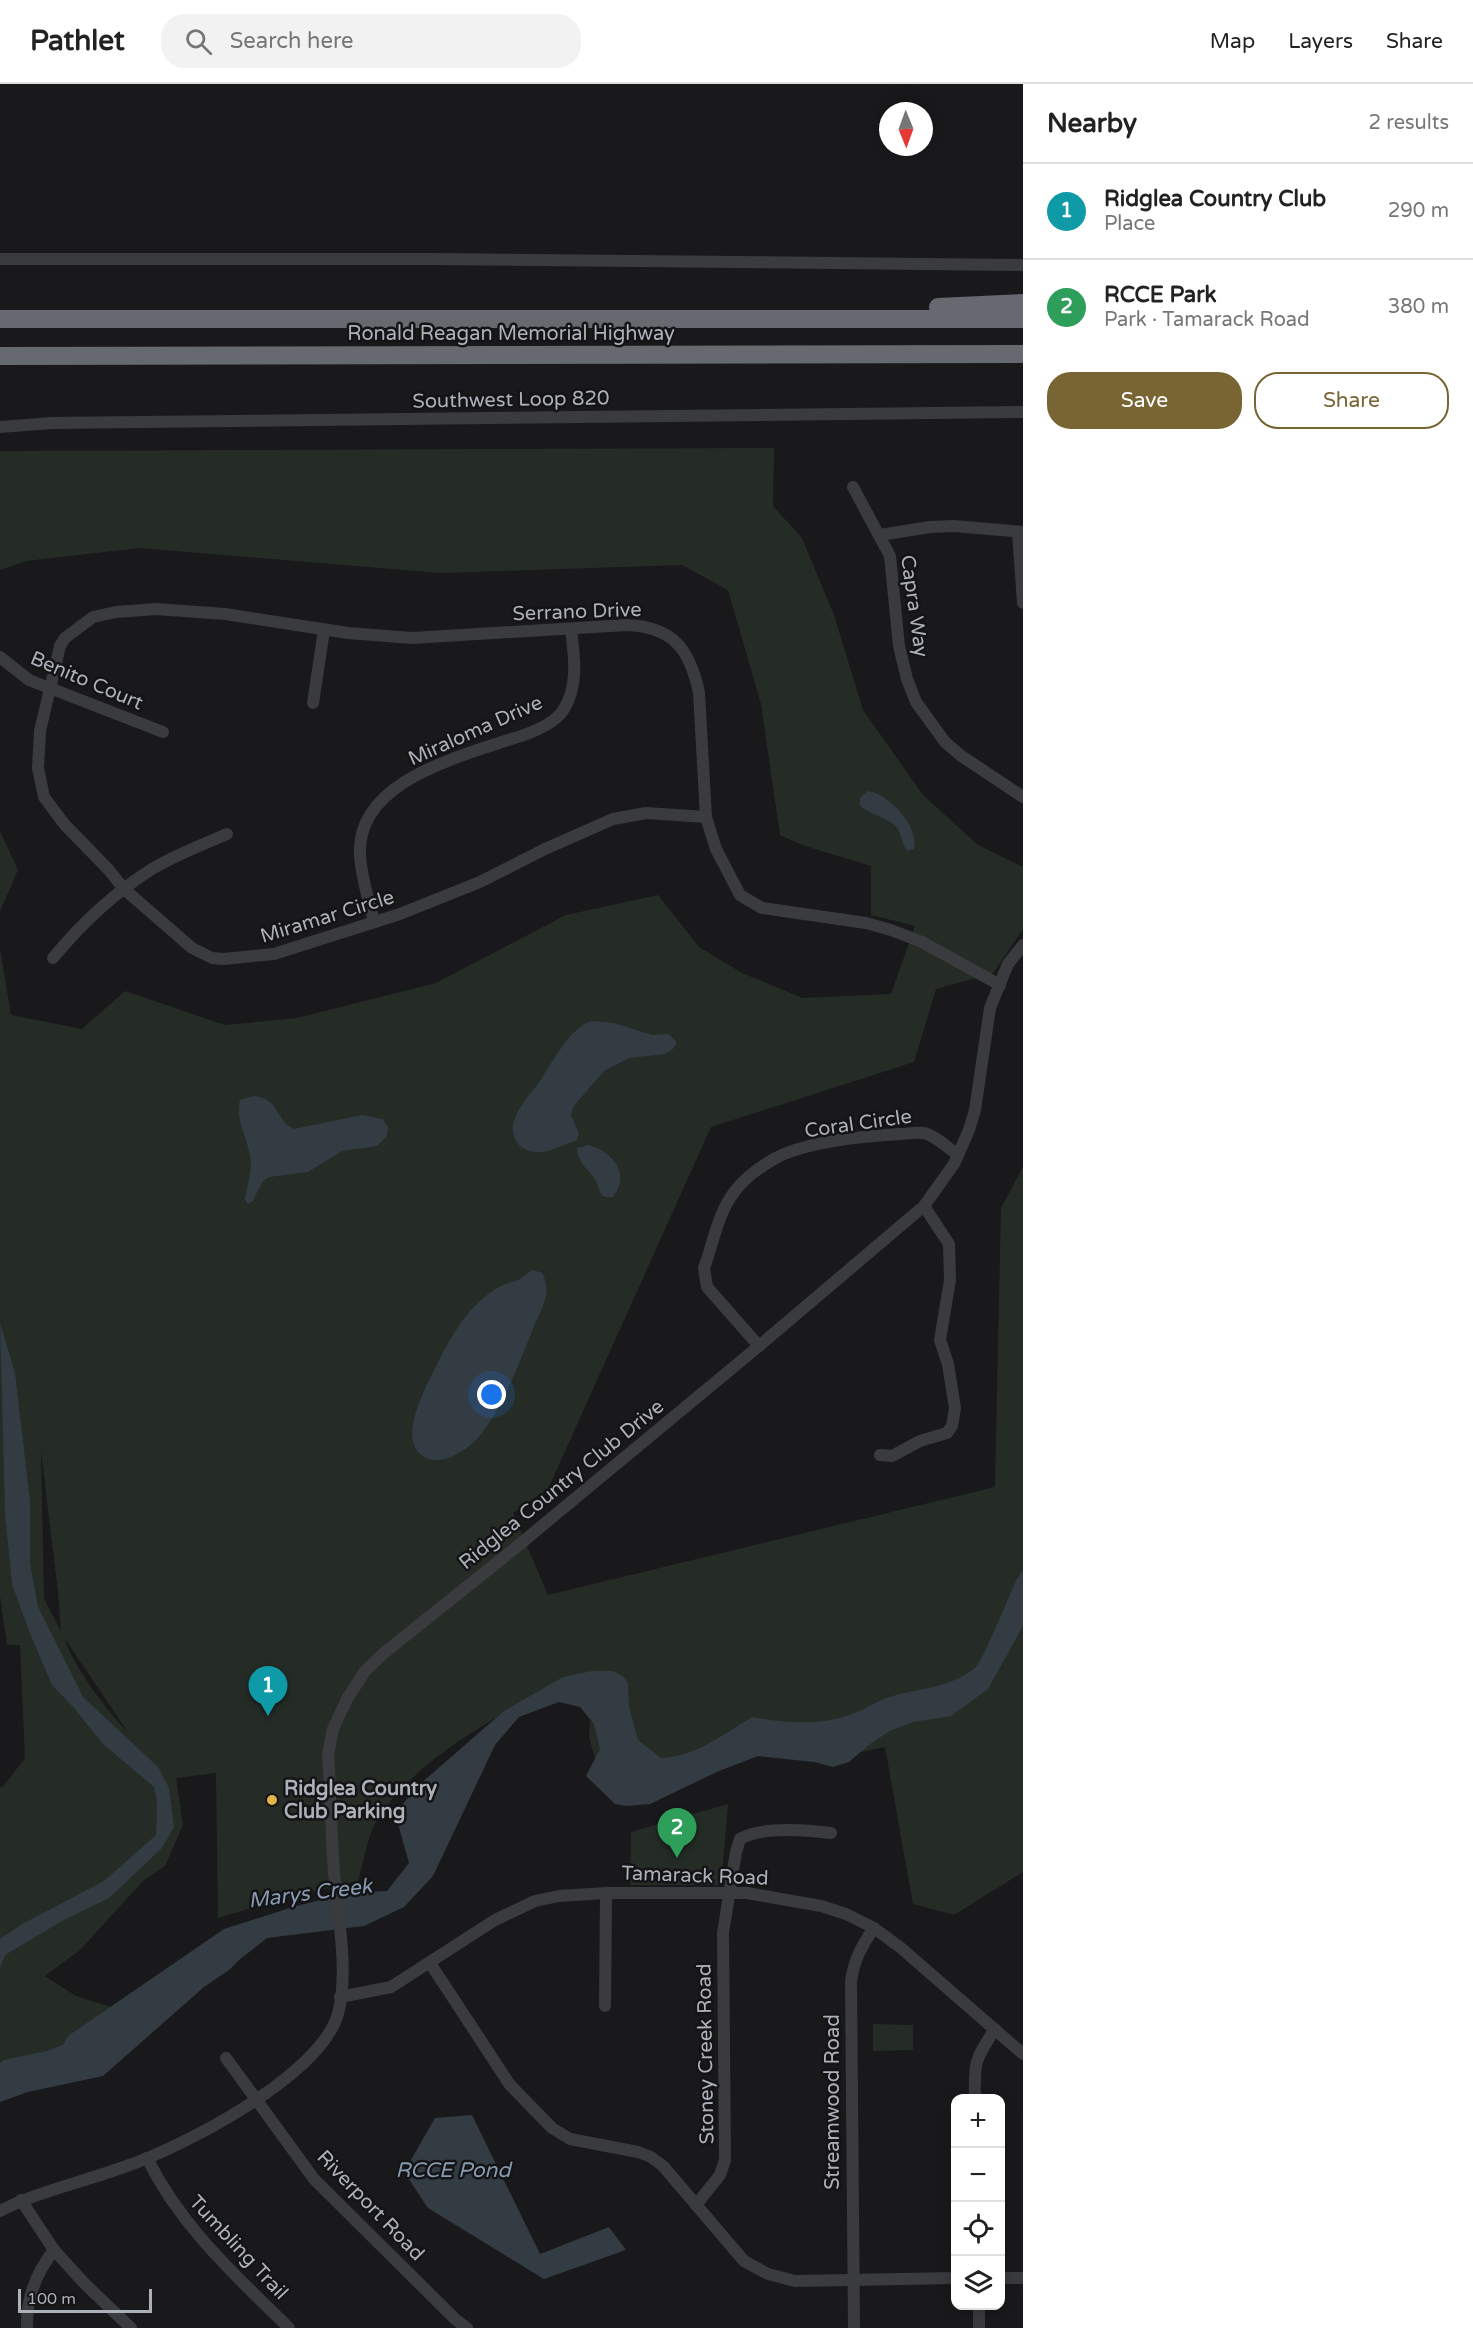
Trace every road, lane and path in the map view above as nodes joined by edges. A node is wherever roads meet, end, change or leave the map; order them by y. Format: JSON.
{"nodes":[{"id":1,"x":0,"y":259,"type":"edge"},
{"id":2,"x":1023,"y":265,"type":"edge"},
{"id":3,"x":1023,"y":303,"type":"edge"},
{"id":4,"x":0,"y":319,"type":"edge"},
{"id":5,"x":739,"y":319,"type":"junction"},
{"id":6,"x":1023,"y":319,"type":"edge"},
{"id":7,"x":1023,"y":354,"type":"edge"},
{"id":8,"x":0,"y":356,"type":"edge"},
{"id":9,"x":1023,"y":412,"type":"edge"},
{"id":10,"x":0,"y":427,"type":"edge"},
{"id":11,"x":853,"y":487,"type":"dead end"},
{"id":12,"x":1021,"y":532,"type":"edge"},
{"id":13,"x":880,"y":535,"type":"junction"},
{"id":14,"x":1023,"y":603,"type":"edge"},
{"id":15,"x":571,"y":628,"type":"junction"},
{"id":16,"x":324,"y":630,"type":"junction"},
{"id":17,"x":0,"y":657,"type":"edge"},
{"id":18,"x":50,"y":688,"type":"junction"},
{"id":19,"x":313,"y":704,"type":"dead end"},
{"id":20,"x":163,"y":732,"type":"dead end"},
{"id":21,"x":1023,"y":797,"type":"edge"},
{"id":22,"x":706,"y":817,"type":"junction"},
{"id":23,"x":227,"y":834,"type":"dead end"},
{"id":24,"x":124,"y":889,"type":"junction"},
{"id":25,"x":374,"y":922,"type":"junction"},
{"id":26,"x":1023,"y":945,"type":"edge"},
{"id":27,"x":53,"y":958,"type":"dead end"},
{"id":28,"x":1000,"y":985,"type":"junction"},
{"id":29,"x":958,"y":1155,"type":"junction"},
{"id":30,"x":924,"y":1206,"type":"junction"},
{"id":31,"x":759,"y":1346,"type":"junction"},
{"id":32,"x":880,"y":1455,"type":"dead end"},
{"id":33,"x":831,"y":1833,"type":"dead end"},
{"id":34,"x":606,"y":1893,"type":"junction"},
{"id":35,"x":729,"y":1893,"type":"junction"},
{"id":36,"x":874,"y":1928,"type":"junction"},
{"id":37,"x":430,"y":1963,"type":"junction"},
{"id":38,"x":340,"y":1996,"type":"junction"},
{"id":39,"x":605,"y":2006,"type":"dead end"},
{"id":40,"x":995,"y":2029,"type":"junction"},
{"id":41,"x":1023,"y":2054,"type":"edge"},
{"id":42,"x":226,"y":2058,"type":"dead end"},
{"id":43,"x":975,"y":2094,"type":"edge"},
{"id":44,"x":257,"y":2100,"type":"junction"},
{"id":45,"x":147,"y":2158,"type":"junction"},
{"id":46,"x":21,"y":2200,"type":"junction"},
{"id":47,"x":696,"y":2205,"type":"junction"},
{"id":48,"x":0,"y":2211,"type":"edge"},
{"id":49,"x":54,"y":2250,"type":"junction"},
{"id":50,"x":951,"y":2278,"type":"edge"},
{"id":51,"x":1005,"y":2278,"type":"edge"},
{"id":52,"x":1023,"y":2278,"type":"edge"},
{"id":53,"x":855,"y":2281,"type":"junction"},
{"id":54,"x":979,"y":2310,"type":"edge"},
{"id":55,"x":27,"y":2328,"type":"edge"},
{"id":56,"x":131,"y":2328,"type":"edge"},
{"id":57,"x":290,"y":2328,"type":"edge"},
{"id":58,"x":467,"y":2328,"type":"edge"},
{"id":59,"x":854,"y":2328,"type":"edge"},
{"id":60,"x":979,"y":2328,"type":"edge"}],
"edges":[{"from":1,"to":2,"type":"street"},
{"from":3,"to":5,"type":"highway"},
{"from":4,"to":5,"type":"highway","name":"Ronald Reagan Memorial Highway"},
{"from":5,"to":6,"type":"highway","name":"Ronald Reagan Memorial Highway"},
{"from":7,"to":8,"type":"highway","name":"Ronald Reagan Memorial Highway"},
{"from":9,"to":10,"type":"street","name":"Southwest Loop 820"},
{"from":11,"to":13,"type":"street","name":"Capra Way"},
{"from":12,"to":13,"type":"street"},
{"from":12,"to":14,"type":"street"},
{"from":13,"to":21,"type":"street","name":"Capra Way"},
{"from":15,"to":16,"type":"street","name":"Serrano Drive"},
{"from":15,"to":22,"type":"street","name":"Serrano Drive"},
{"from":15,"to":25,"type":"street","name":"Miraloma Drive"},
{"from":16,"to":18,"type":"street","name":"Serrano Drive"},
{"from":16,"to":19,"type":"street"},
{"from":17,"to":18,"type":"street","name":"Benito Court"},
{"from":18,"to":20,"type":"street","name":"Benito Court"},
{"from":18,"to":24,"type":"street","name":"Miramar Circle"},
{"from":22,"to":25,"type":"street","name":"Miramar Circle"},
{"from":22,"to":28,"type":"street","name":"Serrano Drive"},
{"from":23,"to":24,"type":"street"},
{"from":24,"to":25,"type":"street","name":"Miramar Circle"},
{"from":24,"to":27,"type":"street"},
{"from":26,"to":28,"type":"street","name":"Ridglea Country Club Drive"},
{"from":28,"to":29,"type":"street","name":"Ridglea Country Club Drive"},
{"from":29,"to":30,"type":"street","name":"Ridglea Country Club Drive"},
{"from":29,"to":31,"type":"street","name":"Coral Circle"},
{"from":30,"to":31,"type":"street","name":"Ridglea Country Club Drive"},
{"from":30,"to":32,"type":"street"},
{"from":31,"to":38,"type":"street","name":"Ridglea Country Club Drive"},
{"from":33,"to":35,"type":"street","name":"Stoney Creek Road"},
{"from":34,"to":35,"type":"street","name":"Tamarack Road"},
{"from":34,"to":37,"type":"street","name":"Tamarack Road"},
{"from":34,"to":39,"type":"street"},
{"from":35,"to":36,"type":"street","name":"Tamarack Road"},
{"from":35,"to":47,"type":"street","name":"Stoney Creek Road"},
{"from":36,"to":40,"type":"street","name":"Tamarack Road"},
{"from":36,"to":53,"type":"street","name":"Streamwood Road"},
{"from":37,"to":38,"type":"street","name":"Tamarack Road"},
{"from":37,"to":47,"type":"street"},
{"from":38,"to":44,"type":"street","name":"Ridglea Country Club Drive"},
{"from":40,"to":41,"type":"street","name":"Tamarack Road"},
{"from":40,"to":43,"type":"street"},
{"from":42,"to":44,"type":"street"},
{"from":44,"to":45,"type":"street","name":"Ridglea Country Club Drive"},
{"from":44,"to":58,"type":"street","name":"Riverport Road"},
{"from":45,"to":46,"type":"street","name":"Ridglea Country Club Drive"},
{"from":45,"to":57,"type":"street","name":"Tumbling Trail"},
{"from":46,"to":48,"type":"street","name":"Ridglea Country Club Drive"},
{"from":46,"to":49,"type":"street"},
{"from":47,"to":53,"type":"street"},
{"from":49,"to":55,"type":"street"},
{"from":49,"to":56,"type":"street"},
{"from":50,"to":53,"type":"street"},
{"from":51,"to":52,"type":"street"},
{"from":53,"to":59,"type":"street","name":"Streamwood Road"},
{"from":54,"to":60,"type":"street"}]}
